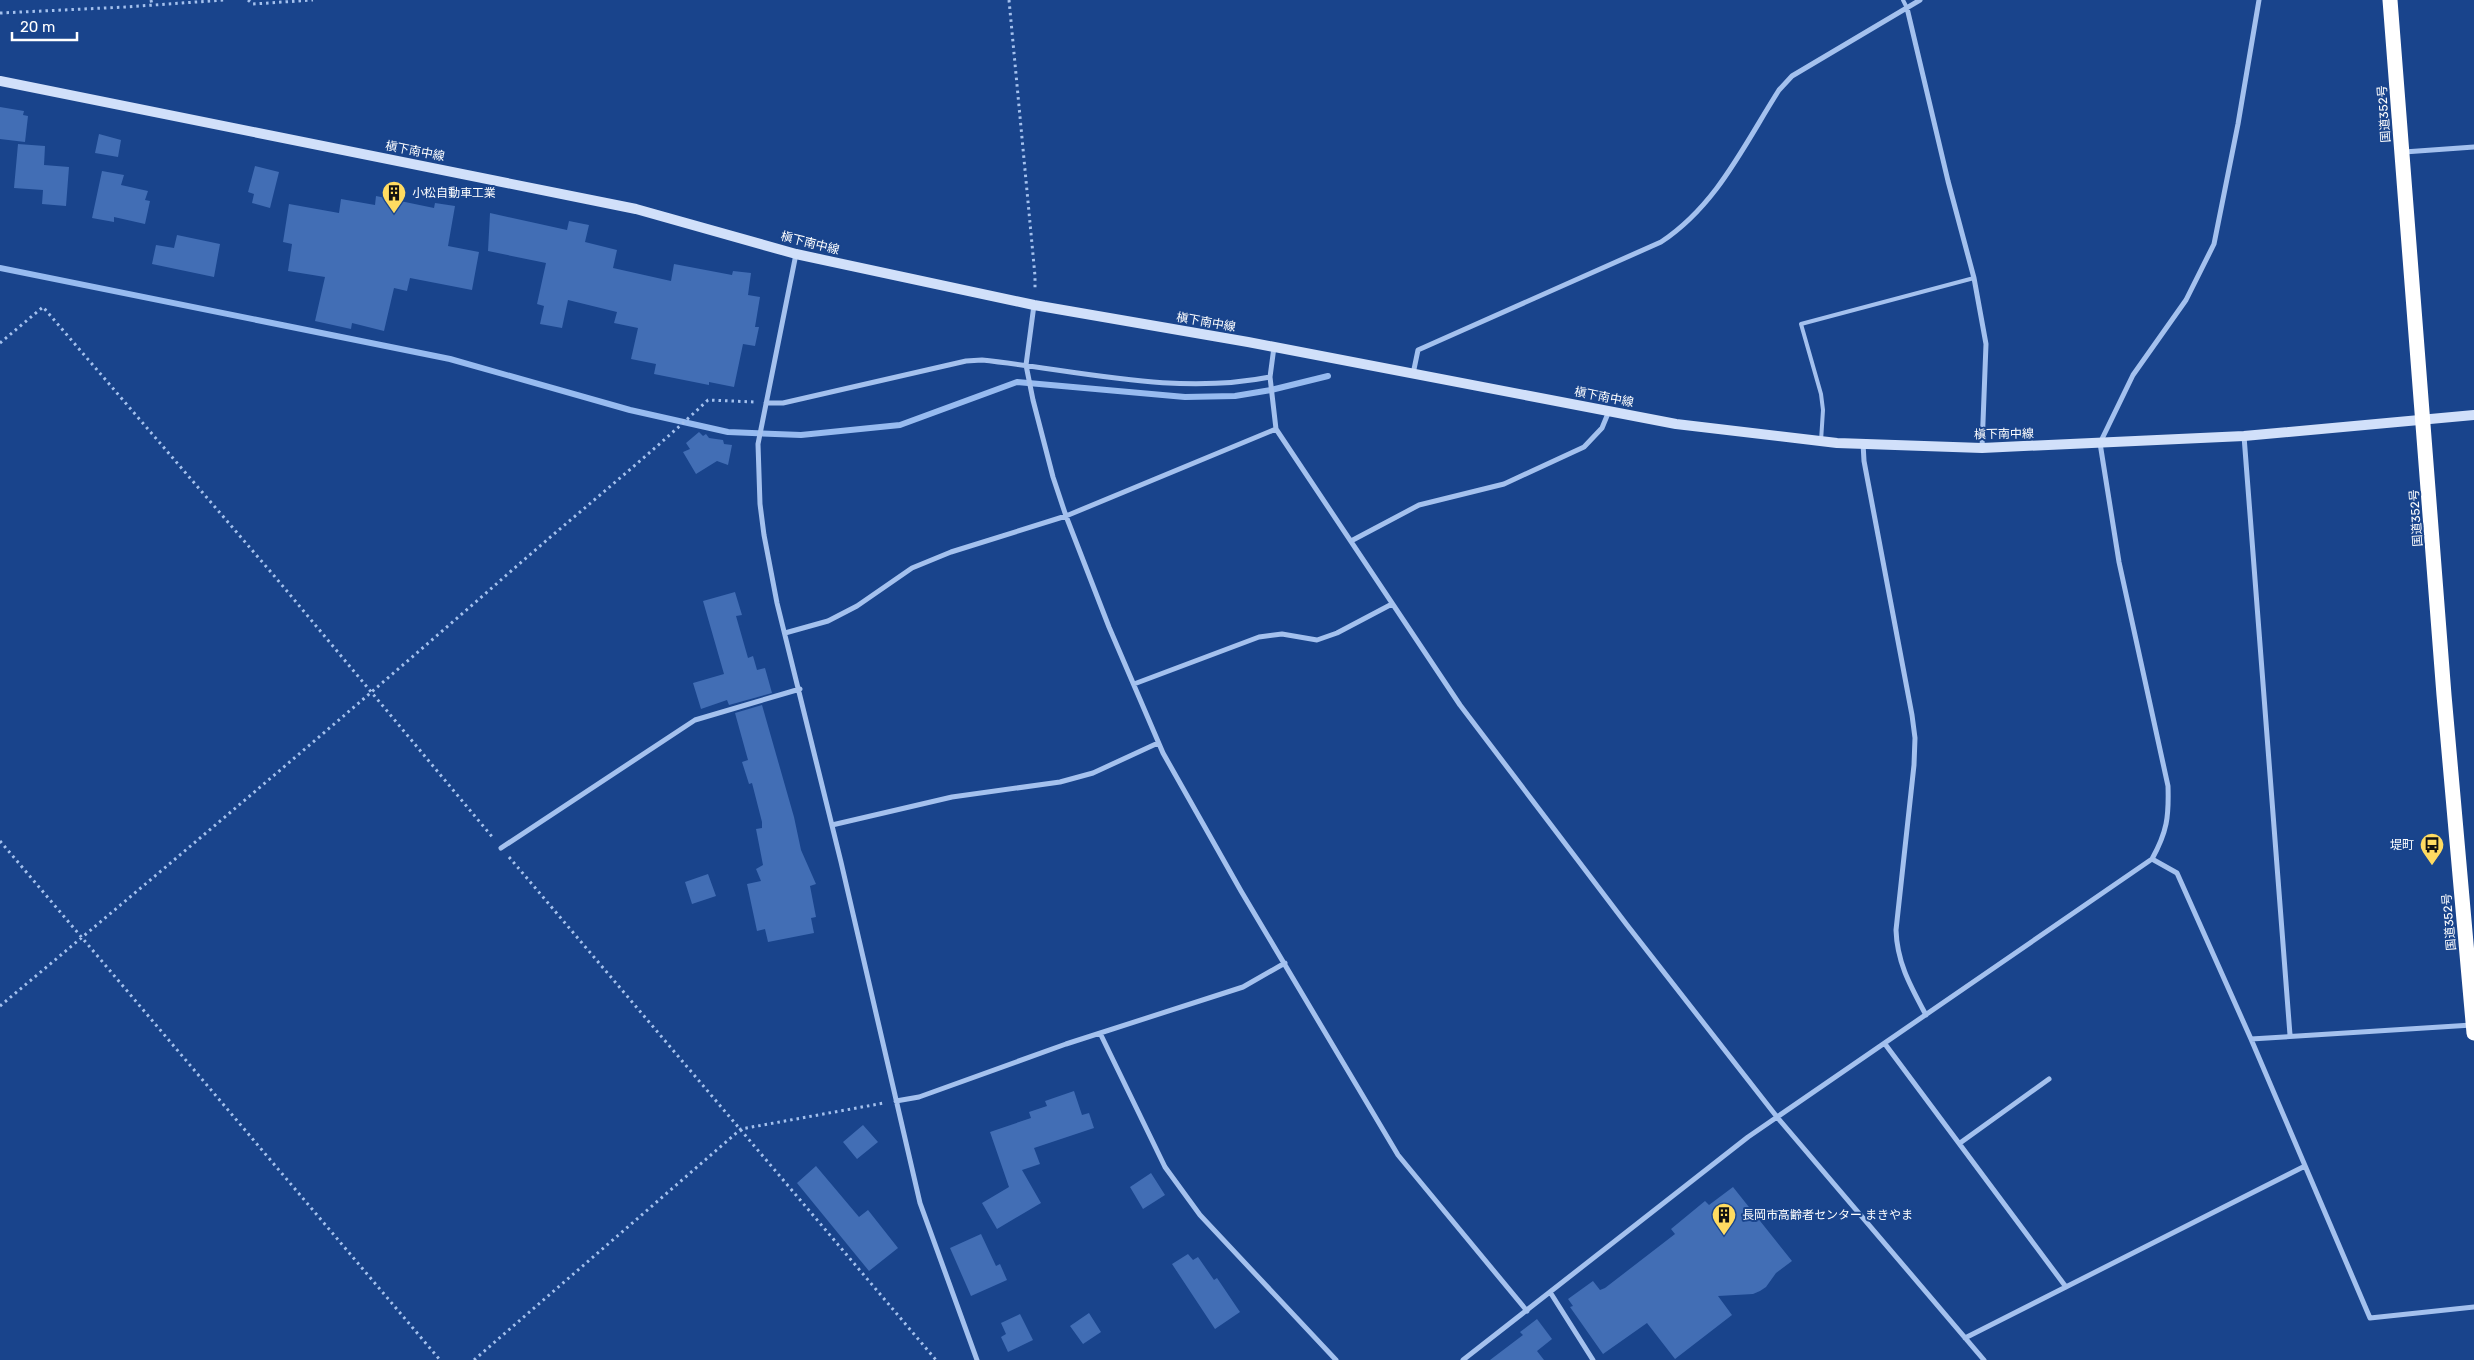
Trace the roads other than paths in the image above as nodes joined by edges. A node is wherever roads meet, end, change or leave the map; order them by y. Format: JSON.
{"nodes":[{"id":1,"x":1903,"y":0,"type":"edge"},
{"id":2,"x":1920,"y":0,"type":"edge"},
{"id":3,"x":2258,"y":0,"type":"edge"},
{"id":4,"x":2390,"y":0,"type":"edge"},
{"id":5,"x":1907,"y":8,"type":"junction"},
{"id":6,"x":0,"y":81,"type":"edge"},
{"id":7,"x":2474,"y":147,"type":"edge"},
{"id":8,"x":2401,"y":152,"type":"junction"},
{"id":9,"x":796,"y":254,"type":"junction"},
{"id":10,"x":1974,"y":278,"type":"junction"},
{"id":11,"x":1034,"y":305,"type":"junction"},
{"id":12,"x":1274,"y":347,"type":"junction"},
{"id":13,"x":1026,"y":365,"type":"junction"},
{"id":14,"x":1413,"y":374,"type":"junction"},
{"id":15,"x":1270,"y":377,"type":"junction"},
{"id":16,"x":766,"y":403,"type":"junction"},
{"id":17,"x":1610,"y":411,"type":"junction"},
{"id":18,"x":2474,"y":414,"type":"edge"},
{"id":19,"x":2424,"y":420,"type":"junction"},
{"id":20,"x":1276,"y":429,"type":"junction"},
{"id":21,"x":2244,"y":436,"type":"junction"},
{"id":22,"x":1821,"y":441,"type":"junction"},
{"id":23,"x":1863,"y":443,"type":"junction"},
{"id":24,"x":2100,"y":443,"type":"junction"},
{"id":25,"x":1982,"y":448,"type":"junction"},
{"id":26,"x":1066,"y":516,"type":"junction"},
{"id":27,"x":1351,"y":541,"type":"junction"},
{"id":28,"x":1392,"y":604,"type":"junction"},
{"id":29,"x":786,"y":632,"type":"junction"},
{"id":30,"x":1134,"y":684,"type":"junction"},
{"id":31,"x":800,"y":689,"type":"junction"},
{"id":32,"x":1158,"y":743,"type":"junction"},
{"id":33,"x":832,"y":825,"type":"junction"},
{"id":34,"x":501,"y":848,"type":"road end"},
{"id":35,"x":2152,"y":859,"type":"junction"},
{"id":36,"x":1285,"y":963,"type":"junction"},
{"id":37,"x":1926,"y":1015,"type":"junction"},
{"id":38,"x":2474,"y":1025,"type":"edge"},
{"id":39,"x":1100,"y":1033,"type":"junction"},
{"id":40,"x":2474,"y":1033,"type":"edge"},
{"id":41,"x":2290,"y":1035,"type":"junction"},
{"id":42,"x":2251,"y":1039,"type":"junction"},
{"id":43,"x":1885,"y":1044,"type":"junction"},
{"id":44,"x":2049,"y":1079,"type":"dead end"},
{"id":45,"x":896,"y":1101,"type":"junction"},
{"id":46,"x":1777,"y":1116,"type":"junction"},
{"id":47,"x":1960,"y":1143,"type":"junction"},
{"id":48,"x":2305,"y":1166,"type":"junction"},
{"id":49,"x":2066,"y":1287,"type":"junction"},
{"id":50,"x":1550,"y":1292,"type":"junction"},
{"id":51,"x":2474,"y":1307,"type":"edge"},
{"id":52,"x":1527,"y":1311,"type":"junction"},
{"id":53,"x":1965,"y":1338,"type":"junction"},
{"id":54,"x":977,"y":1360,"type":"edge"},
{"id":55,"x":1336,"y":1360,"type":"edge"},
{"id":56,"x":1463,"y":1360,"type":"edge"},
{"id":57,"x":1593,"y":1360,"type":"edge"},
{"id":58,"x":1984,"y":1360,"type":"edge"}],
"edges":[{"from":1,"to":5,"type":"lane"},
{"from":2,"to":5,"type":"street"},
{"from":3,"to":24,"type":"street"},
{"from":4,"to":8,"type":"highway","name":"国道352号"},
{"from":5,"to":10,"type":"street"},
{"from":5,"to":14,"type":"street"},
{"from":6,"to":9,"type":"main road","name":"槇下南中線"},
{"from":7,"to":8,"type":"street"},
{"from":8,"to":19,"type":"highway","name":"国道352号"},
{"from":9,"to":11,"type":"main road","name":"槇下南中線"},
{"from":9,"to":16,"type":"street"},
{"from":10,"to":22,"type":"lane"},
{"from":10,"to":25,"type":"street"},
{"from":11,"to":12,"type":"main road","name":"槇下南中線"},
{"from":11,"to":13,"type":"street"},
{"from":12,"to":14,"type":"main road","name":"槇下南中線"},
{"from":12,"to":15,"type":"street"},
{"from":13,"to":15,"type":"street"},
{"from":13,"to":16,"type":"street"},
{"from":13,"to":26,"type":"street"},
{"from":14,"to":17,"type":"main road","name":"槇下南中線"},
{"from":15,"to":20,"type":"street"},
{"from":16,"to":29,"type":"street"},
{"from":17,"to":22,"type":"main road","name":"槇下南中線"},
{"from":17,"to":27,"type":"street"},
{"from":18,"to":19,"type":"main road","name":"槇下南中線"},
{"from":19,"to":21,"type":"main road","name":"槇下南中線"},
{"from":19,"to":38,"type":"highway","name":"国道352号"},
{"from":20,"to":26,"type":"street"},
{"from":20,"to":27,"type":"street"},
{"from":21,"to":24,"type":"main road","name":"槇下南中線"},
{"from":21,"to":41,"type":"street"},
{"from":22,"to":23,"type":"main road","name":"槇下南中線"},
{"from":23,"to":25,"type":"main road","name":"槇下南中線"},
{"from":23,"to":37,"type":"street"},
{"from":24,"to":25,"type":"main road","name":"槇下南中線"},
{"from":24,"to":35,"type":"street"},
{"from":26,"to":29,"type":"street"},
{"from":26,"to":30,"type":"street"},
{"from":27,"to":28,"type":"street"},
{"from":28,"to":30,"type":"street"},
{"from":28,"to":46,"type":"street"},
{"from":29,"to":31,"type":"street"},
{"from":30,"to":32,"type":"street"},
{"from":31,"to":33,"type":"street"},
{"from":31,"to":34,"type":"street"},
{"from":32,"to":33,"type":"street"},
{"from":32,"to":36,"type":"street"},
{"from":33,"to":45,"type":"street"},
{"from":35,"to":37,"type":"street"},
{"from":35,"to":42,"type":"street"},
{"from":36,"to":39,"type":"street"},
{"from":36,"to":52,"type":"street"},
{"from":37,"to":43,"type":"street"},
{"from":38,"to":40,"type":"highway","name":"国道352号"},
{"from":38,"to":41,"type":"street"},
{"from":39,"to":45,"type":"street"},
{"from":39,"to":55,"type":"street"},
{"from":41,"to":42,"type":"street"},
{"from":42,"to":48,"type":"street"},
{"from":43,"to":46,"type":"street"},
{"from":43,"to":47,"type":"street"},
{"from":44,"to":47,"type":"street"},
{"from":45,"to":54,"type":"street"},
{"from":46,"to":50,"type":"street"},
{"from":46,"to":53,"type":"street"},
{"from":47,"to":49,"type":"street"},
{"from":48,"to":49,"type":"street"},
{"from":48,"to":51,"type":"street"},
{"from":49,"to":53,"type":"street"},
{"from":50,"to":52,"type":"street"},
{"from":50,"to":57,"type":"street"},
{"from":52,"to":56,"type":"street"},
{"from":53,"to":58,"type":"street"}]}
